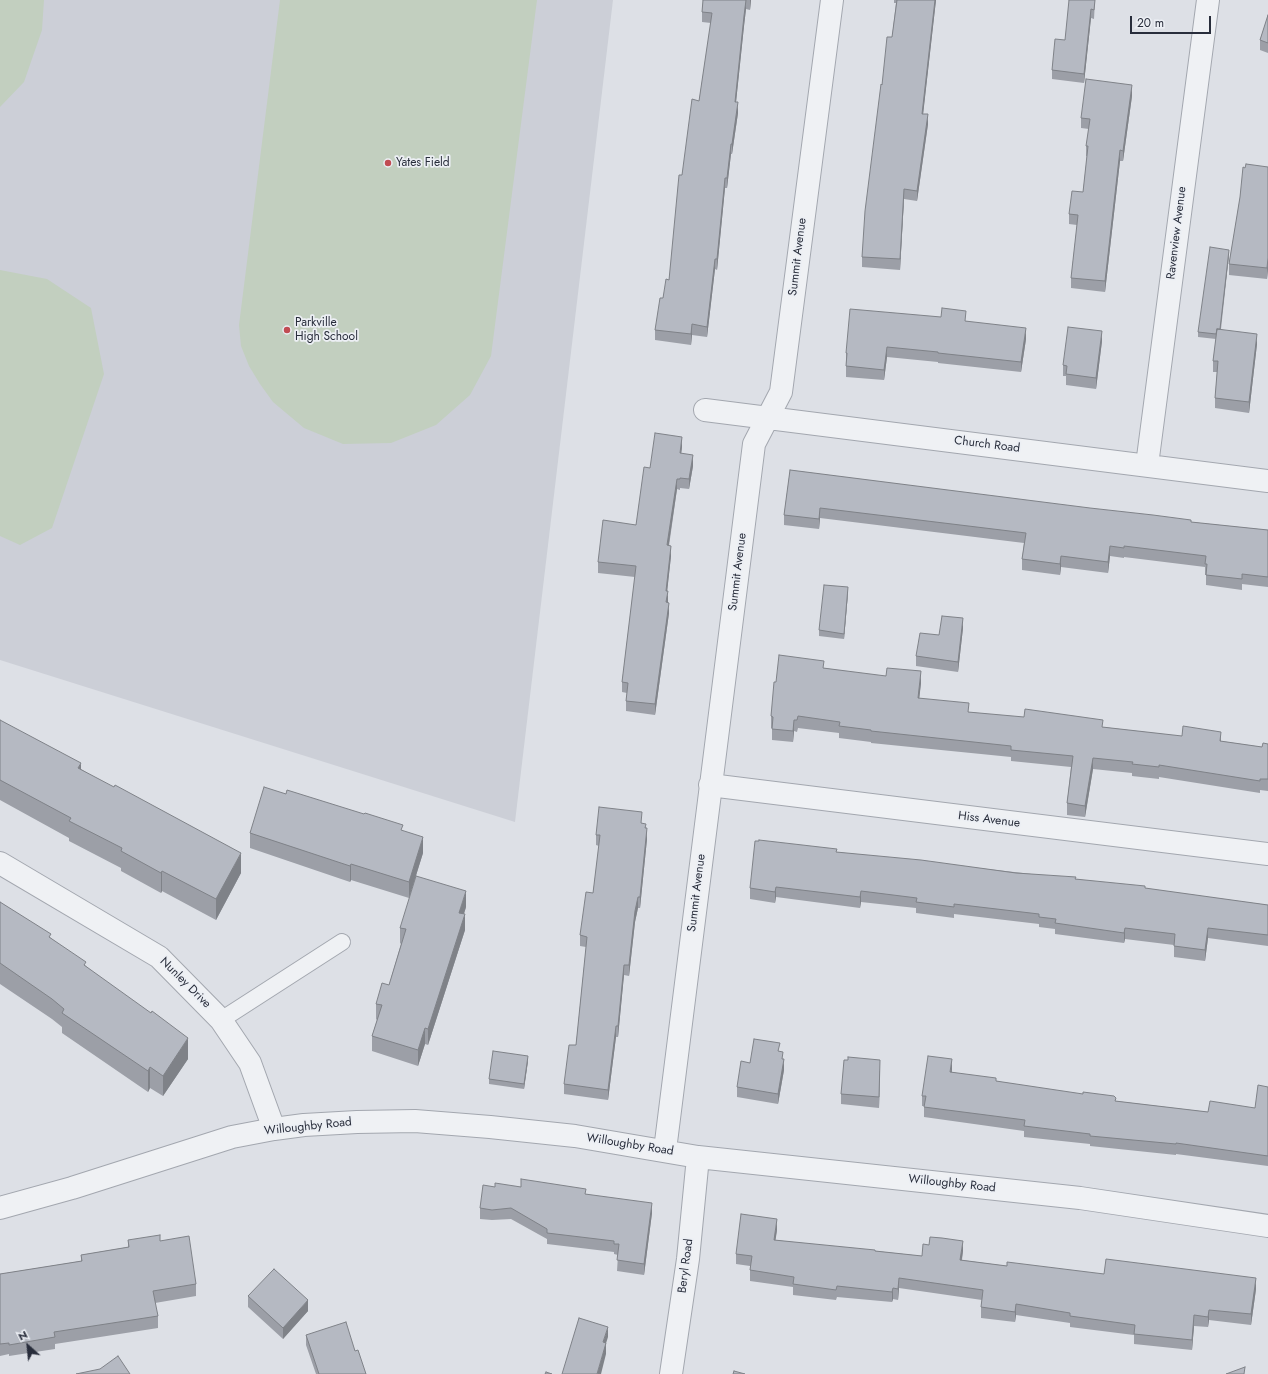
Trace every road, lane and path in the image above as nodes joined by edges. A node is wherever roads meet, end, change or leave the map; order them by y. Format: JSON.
{"nodes":[{"id":1,"x":832,"y":0,"type":"edge"},
{"id":2,"x":1208,"y":0,"type":"edge"},
{"id":3,"x":705,"y":410,"type":"dead end"},
{"id":4,"x":767,"y":418,"type":"junction"},
{"id":5,"x":1147,"y":465,"type":"junction"},
{"id":6,"x":1268,"y":481,"type":"edge"},
{"id":7,"x":710,"y":785,"type":"junction"},
{"id":8,"x":1268,"y":854,"type":"edge"},
{"id":9,"x":0,"y":863,"type":"edge"},
{"id":10,"x":342,"y":942,"type":"dead end"},
{"id":11,"x":221,"y":1020,"type":"junction"},
{"id":12,"x":274,"y":1129,"type":"junction"},
{"id":13,"x":665,"y":1150,"type":"junction"},
{"id":14,"x":698,"y":1157,"type":"junction"},
{"id":15,"x":0,"y":1208,"type":"edge"},
{"id":16,"x":1268,"y":1226,"type":"edge"},
{"id":17,"x":671,"y":1374,"type":"edge"}],
"edges":[{"from":1,"to":4,"type":"street","name":"Summit Avenue"},
{"from":2,"to":5,"type":"street","name":"Ravenview Avenue"},
{"from":3,"to":4,"type":"street","name":"Church Road"},
{"from":4,"to":5,"type":"street","name":"Church Road"},
{"from":4,"to":7,"type":"street","name":"Summit Avenue"},
{"from":5,"to":6,"type":"street","name":"Church Road"},
{"from":7,"to":8,"type":"street","name":"Hiss Avenue"},
{"from":7,"to":13,"type":"street","name":"Summit Avenue"},
{"from":9,"to":11,"type":"street","name":"Nunley Drive"},
{"from":10,"to":11,"type":"lane"},
{"from":11,"to":12,"type":"street","name":"Nunley Drive"},
{"from":12,"to":13,"type":"street","name":"Willoughby Road"},
{"from":12,"to":15,"type":"street","name":"Willoughby Road"},
{"from":13,"to":14,"type":"street","name":"Willoughby Road"},
{"from":14,"to":16,"type":"street","name":"Willoughby Road"},
{"from":14,"to":17,"type":"street","name":"Beryl Road"}]}
